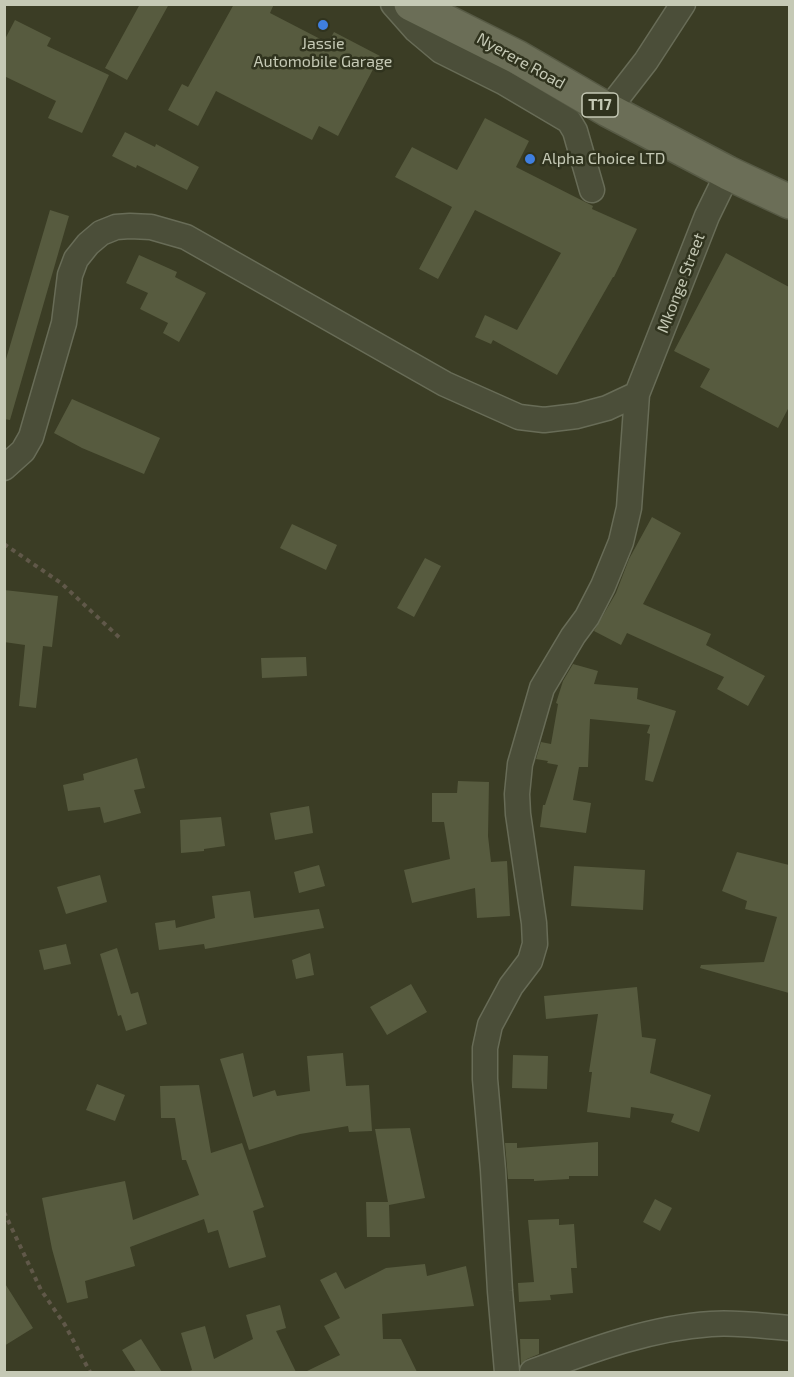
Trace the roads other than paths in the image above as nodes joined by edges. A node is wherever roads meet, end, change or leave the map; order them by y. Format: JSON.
{"nodes":[{"id":1,"x":393,"y":4,"type":"edge"},
{"id":2,"x":411,"y":4,"type":"edge"},
{"id":3,"x":683,"y":4,"type":"edge"},
{"id":4,"x":608,"y":110,"type":"junction"},
{"id":5,"x":728,"y":174,"type":"junction"},
{"id":6,"x":592,"y":190,"type":"dead end"},
{"id":7,"x":789,"y":202,"type":"edge"},
{"id":8,"x":637,"y":394,"type":"junction"},
{"id":9,"x":4,"y":468,"type":"edge"},
{"id":10,"x":789,"y":1328,"type":"edge"},
{"id":11,"x":507,"y":1372,"type":"edge"},
{"id":12,"x":532,"y":1372,"type":"edge"}],
"edges":[{"from":1,"to":6,"type":"street"},
{"from":2,"to":4,"type":"main road","name":"Nyerere Road","number":"T17"},
{"from":3,"to":4,"type":"street"},
{"from":4,"to":5,"type":"main road","name":"Nyerere Road","number":"T17"},
{"from":5,"to":7,"type":"main road","name":"Nyerere Road","number":"T17"},
{"from":5,"to":8,"type":"street","name":"Mkonge Street"},
{"from":8,"to":9,"type":"street"},
{"from":8,"to":11,"type":"street","name":"Mkonge Street"},
{"from":10,"to":12,"type":"street"}]}
